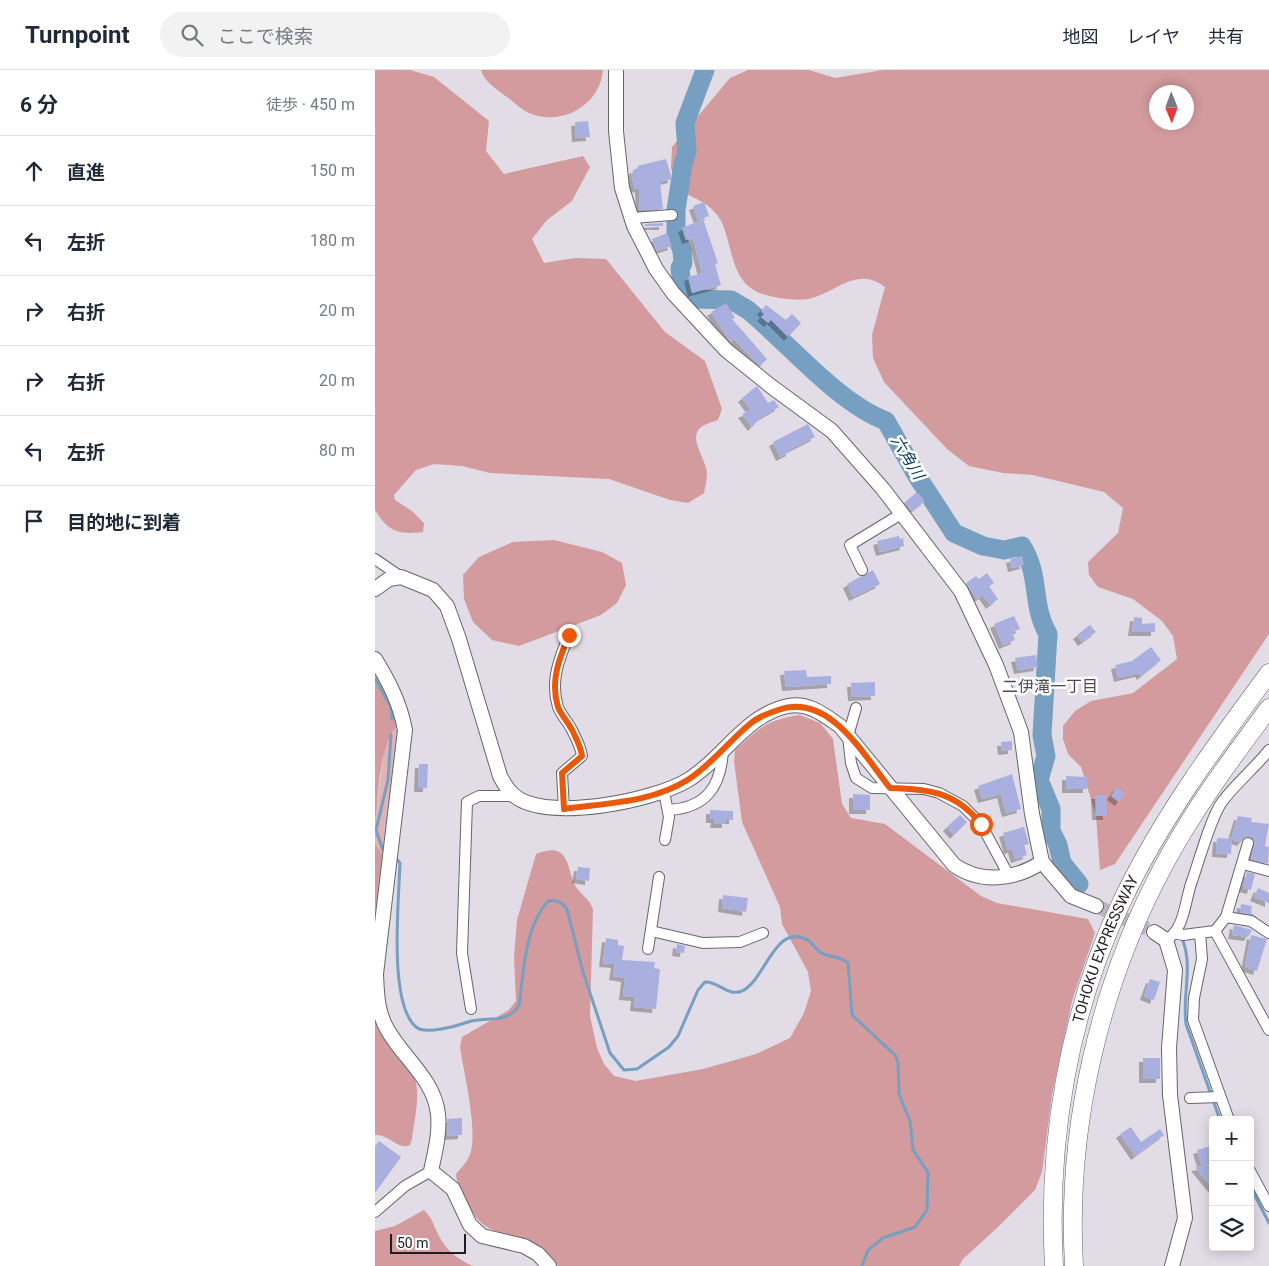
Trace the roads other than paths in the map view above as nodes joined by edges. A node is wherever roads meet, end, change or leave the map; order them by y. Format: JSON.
{"nodes":[{"id":1,"x":616,"y":70,"type":"edge"},
{"id":2,"x":672,"y":214,"type":"dead end"},
{"id":3,"x":631,"y":218,"type":"junction"},
{"id":4,"x":901,"y":514,"type":"junction"},
{"id":5,"x":375,"y":559,"type":"edge"},
{"id":6,"x":862,"y":570,"type":"dead end"},
{"id":7,"x":401,"y":577,"type":"junction"},
{"id":8,"x":375,"y":589,"type":"edge"},
{"id":9,"x":569,"y":635,"type":"dead end"},
{"id":10,"x":375,"y":659,"type":"edge"},
{"id":11,"x":1269,"y":673,"type":"edge"},
{"id":12,"x":855,"y":708,"type":"dead end"},
{"id":13,"x":1269,"y":708,"type":"edge"},
{"id":14,"x":848,"y":736,"type":"junction"},
{"id":15,"x":723,"y":750,"type":"junction"},
{"id":16,"x":1269,"y":750,"type":"edge"},
{"id":17,"x":890,"y":788,"type":"junction"},
{"id":18,"x":664,"y":792,"type":"junction"},
{"id":19,"x":515,"y":796,"type":"junction"},
{"id":20,"x":564,"y":809,"type":"junction"},
{"id":21,"x":668,"y":810,"type":"junction"},
{"id":22,"x":665,"y":840,"type":"dead end"},
{"id":23,"x":1248,"y":843,"type":"dead end"},
{"id":24,"x":1042,"y":862,"type":"junction"},
{"id":25,"x":1243,"y":864,"type":"junction"},
{"id":26,"x":1269,"y":871,"type":"edge"},
{"id":27,"x":659,"y":876,"type":"dead end"},
{"id":28,"x":1009,"y":876,"type":"junction"},
{"id":29,"x":1096,"y":906,"type":"tunnel mouth"},
{"id":30,"x":1226,"y":917,"type":"junction"},
{"id":31,"x":651,"y":930,"type":"junction"},
{"id":32,"x":1215,"y":931,"type":"junction"},
{"id":33,"x":1154,"y":932,"type":"tunnel mouth"},
{"id":34,"x":763,"y":933,"type":"dead end"},
{"id":35,"x":1200,"y":933,"type":"junction"},
{"id":36,"x":1269,"y":933,"type":"edge"},
{"id":37,"x":1170,"y":936,"type":"junction"},
{"id":38,"x":648,"y":949,"type":"dead end"},
{"id":39,"x":471,"y":1008,"type":"dead end"},
{"id":40,"x":1269,"y":1030,"type":"edge"},
{"id":41,"x":1190,"y":1098,"type":"dead end"},
{"id":42,"x":1213,"y":1098,"type":"junction"},
{"id":43,"x":1226,"y":1116,"type":"edge"},
{"id":44,"x":431,"y":1171,"type":"junction"},
{"id":45,"x":1254,"y":1178,"type":"edge"},
{"id":46,"x":1269,"y":1206,"type":"edge"},
{"id":47,"x":375,"y":1212,"type":"edge"},
{"id":48,"x":549,"y":1266,"type":"edge"},
{"id":49,"x":1054,"y":1266,"type":"edge"},
{"id":50,"x":1074,"y":1266,"type":"edge"},
{"id":51,"x":1172,"y":1266,"type":"edge"}],
"edges":[{"from":1,"to":3,"type":"street"},
{"from":2,"to":3,"type":"street"},
{"from":3,"to":4,"type":"street"},
{"from":4,"to":6,"type":"street"},
{"from":4,"to":24,"type":"street"},
{"from":5,"to":7,"type":"street"},
{"from":7,"to":8,"type":"street"},
{"from":7,"to":19,"type":"street"},
{"from":9,"to":20,"type":"street"},
{"from":10,"to":44,"type":"street"},
{"from":11,"to":49,"type":"highway","name":"TOHOKU EXPRESSWAY"},
{"from":12,"to":14,"type":"street"},
{"from":13,"to":50,"type":"highway","name":"TOHOKU EXPRESSWAY"},
{"from":14,"to":15,"type":"street"},
{"from":14,"to":17,"type":"street"},
{"from":14,"to":17,"type":"street"},
{"from":15,"to":18,"type":"street"},
{"from":15,"to":21,"type":"street"},
{"from":16,"to":37,"type":"street"},
{"from":17,"to":28,"type":"street"},
{"from":17,"to":28,"type":"street"},
{"from":18,"to":20,"type":"street"},
{"from":18,"to":21,"type":"street"},
{"from":19,"to":20,"type":"street"},
{"from":19,"to":39,"type":"street"},
{"from":21,"to":22,"type":"street"},
{"from":23,"to":25,"type":"street"},
{"from":24,"to":28,"type":"street"},
{"from":24,"to":29,"type":"street"},
{"from":25,"to":26,"type":"street"},
{"from":25,"to":30,"type":"street"},
{"from":27,"to":31,"type":"street"},
{"from":30,"to":32,"type":"street"},
{"from":30,"to":36,"type":"street"},
{"from":31,"to":34,"type":"street"},
{"from":31,"to":38,"type":"street"},
{"from":32,"to":35,"type":"street"},
{"from":32,"to":40,"type":"street"},
{"from":33,"to":37,"type":"street"},
{"from":35,"to":37,"type":"street"},
{"from":35,"to":42,"type":"street"},
{"from":37,"to":51,"type":"street"},
{"from":41,"to":42,"type":"street"},
{"from":42,"to":43,"type":"street"},
{"from":44,"to":47,"type":"street"},
{"from":44,"to":48,"type":"street"},
{"from":45,"to":46,"type":"street"}]}
